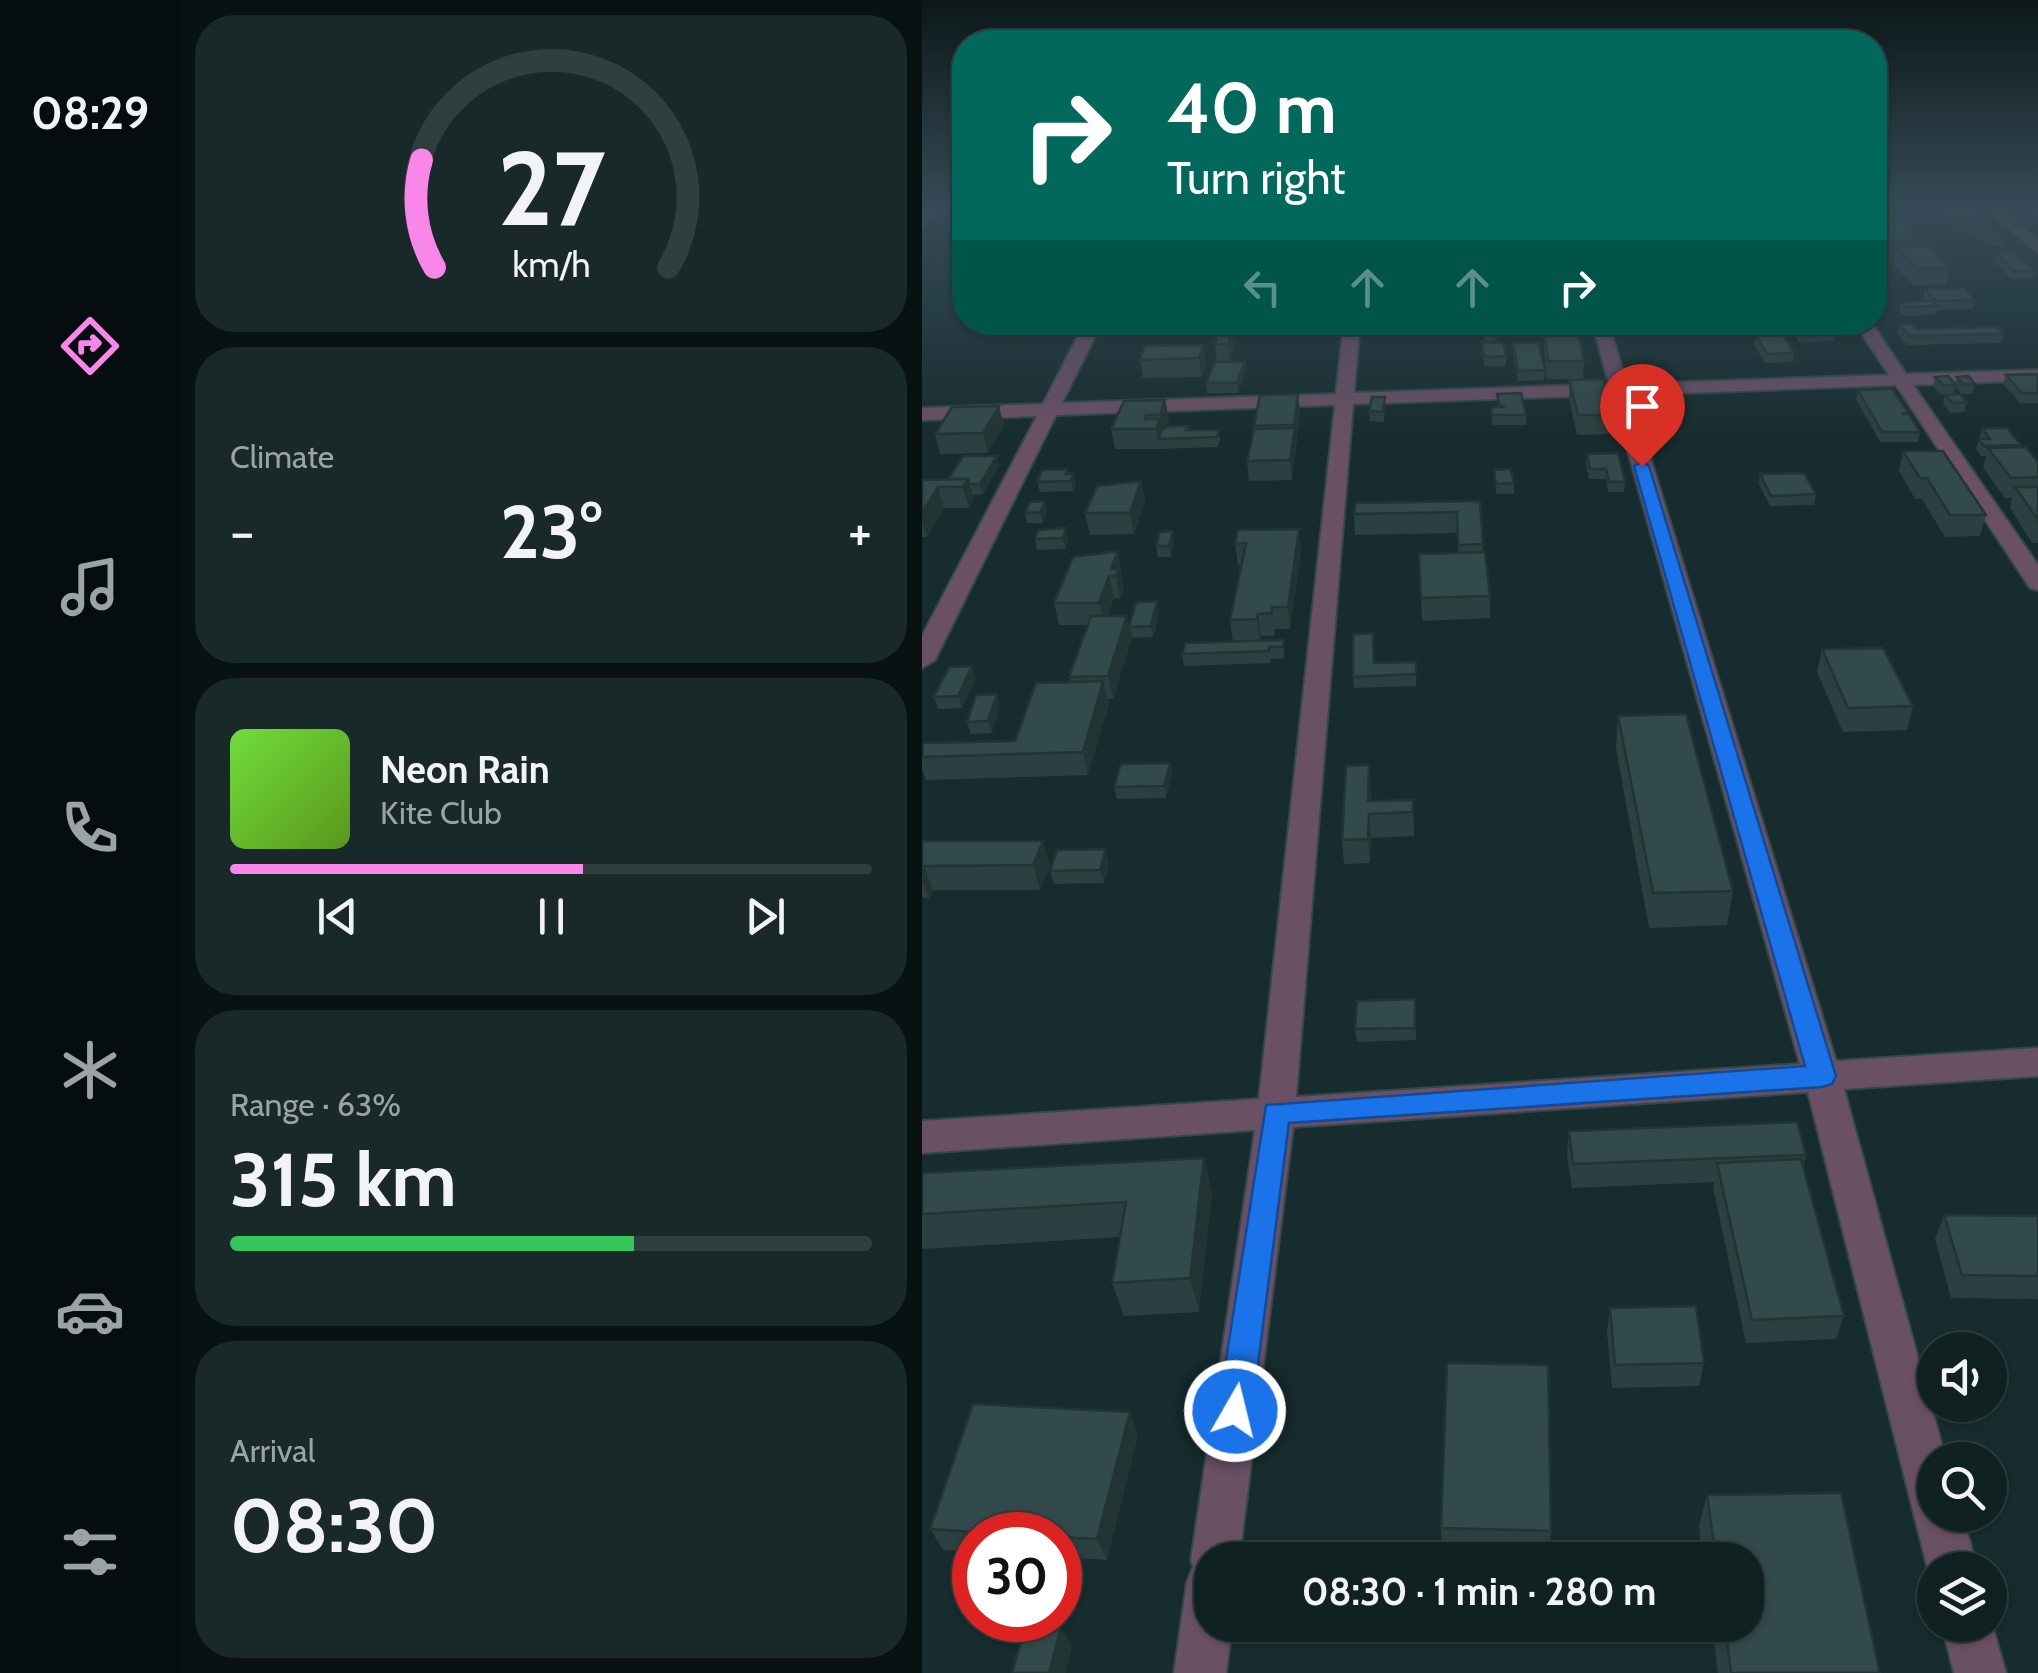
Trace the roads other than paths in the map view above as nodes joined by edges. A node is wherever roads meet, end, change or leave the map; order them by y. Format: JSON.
{"nodes":[{"id":1,"x":1087,"y":335,"type":"edge"},
{"id":2,"x":1351,"y":335,"type":"edge"},
{"id":3,"x":1604,"y":335,"type":"edge"},
{"id":4,"x":1871,"y":335,"type":"edge"},
{"id":5,"x":2038,"y":375,"type":"edge"},
{"id":6,"x":1902,"y":380,"type":"junction"},
{"id":7,"x":1619,"y":390,"type":"junction"},
{"id":8,"x":1346,"y":400,"type":"junction"},
{"id":9,"x":1050,"y":409,"type":"junction"},
{"id":10,"x":922,"y":414,"type":"edge"},
{"id":11,"x":2038,"y":583,"type":"edge"},
{"id":12,"x":922,"y":660,"type":"edge"},
{"id":13,"x":2038,"y":1062,"type":"edge"},
{"id":14,"x":1822,"y":1076,"type":"junction"},
{"id":15,"x":1276,"y":1113,"type":"junction"},
{"id":16,"x":922,"y":1137,"type":"edge"},
{"id":17,"x":1918,"y":1442,"type":"edge"},
{"id":18,"x":1217,"y":1542,"type":"edge"},
{"id":19,"x":1204,"y":1642,"type":"edge"},
{"id":20,"x":1972,"y":1642,"type":"edge"},
{"id":21,"x":1200,"y":1673,"type":"edge"},
{"id":22,"x":1980,"y":1673,"type":"edge"}],
"edges":[{"from":1,"to":9,"type":"street"},
{"from":2,"to":8,"type":"street"},
{"from":3,"to":7,"type":"street"},
{"from":4,"to":6,"type":"street"},
{"from":5,"to":6,"type":"street"},
{"from":6,"to":7,"type":"street"},
{"from":6,"to":11,"type":"street"},
{"from":7,"to":8,"type":"street"},
{"from":7,"to":14,"type":"street"},
{"from":8,"to":9,"type":"street"},
{"from":8,"to":15,"type":"street"},
{"from":9,"to":10,"type":"street"},
{"from":9,"to":12,"type":"street"},
{"from":13,"to":14,"type":"street"},
{"from":14,"to":15,"type":"street"},
{"from":14,"to":17,"type":"street"},
{"from":15,"to":16,"type":"street"},
{"from":15,"to":18,"type":"street"},
{"from":19,"to":21,"type":"street"},
{"from":20,"to":22,"type":"street"}]}
